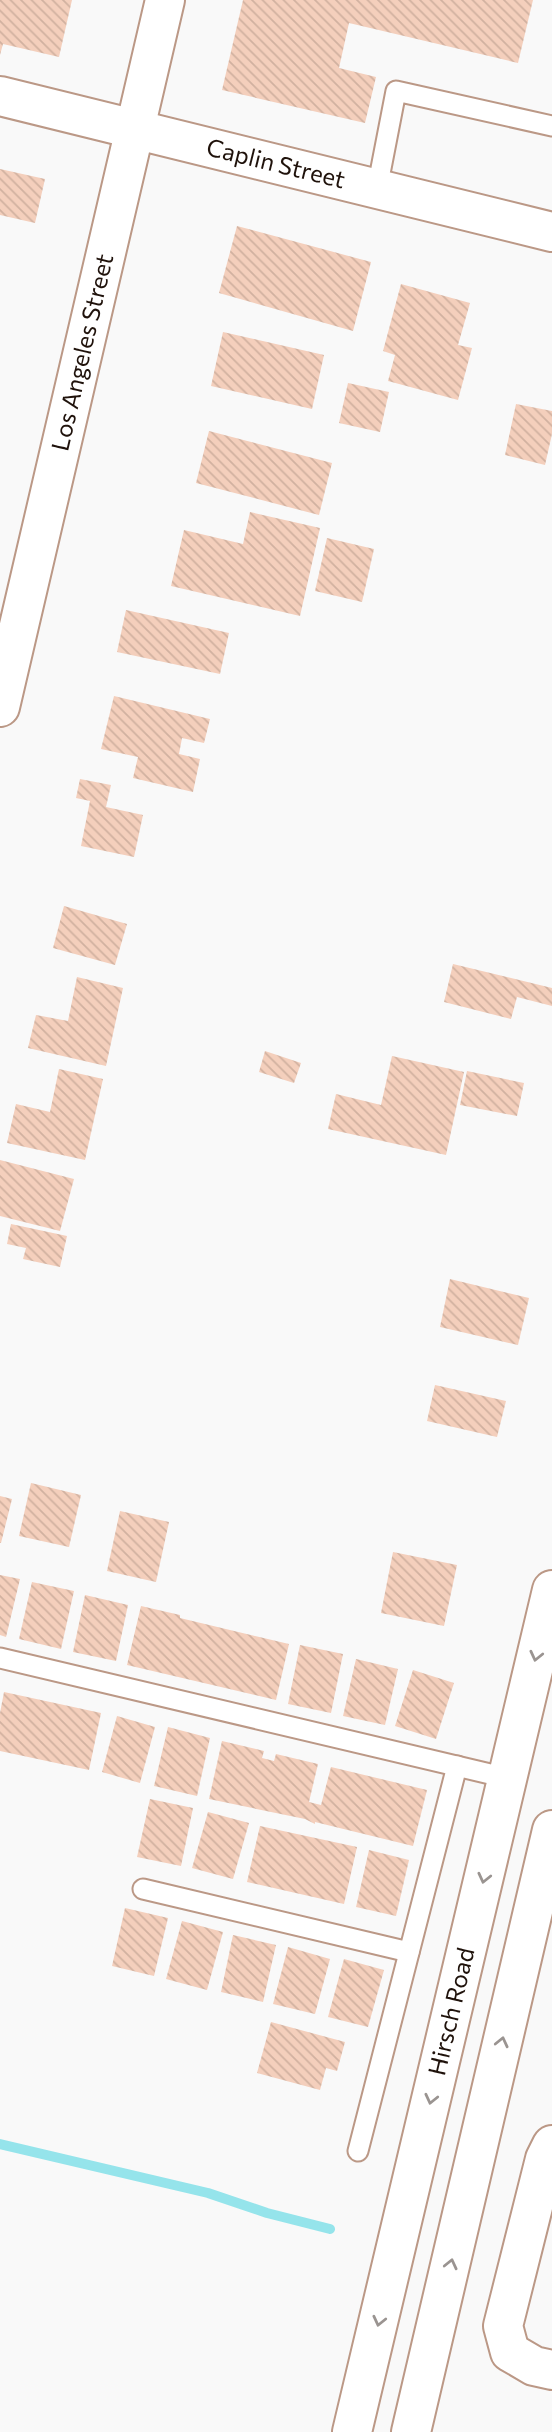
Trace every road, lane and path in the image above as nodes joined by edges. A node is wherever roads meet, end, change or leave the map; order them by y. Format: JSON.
{"nodes":[{"id":1,"x":165,"y":0,"type":"edge"},
{"id":2,"x":0,"y":96,"type":"edge"},
{"id":3,"x":552,"y":126,"type":"edge"},
{"id":4,"x":135,"y":129,"type":"junction"},
{"id":5,"x":377,"y":188,"type":"junction"},
{"id":6,"x":552,"y":232,"type":"edge"},
{"id":7,"x":0,"y":706,"type":"edge"},
{"id":8,"x":552,"y":1590,"type":"edge"},
{"id":9,"x":0,"y":1658,"type":"edge"},
{"id":10,"x":457,"y":1766,"type":"junction"},
{"id":11,"x":507,"y":1778,"type":"junction"},
{"id":12,"x":552,"y":1830,"type":"edge"},
{"id":13,"x":143,"y":1889,"type":"dead end"},
{"id":14,"x":409,"y":1952,"type":"junction"},
{"id":15,"x":552,"y":2145,"type":"edge"},
{"id":16,"x":358,"y":2151,"type":"dead end"},
{"id":17,"x":552,"y":2370,"type":"edge"},
{"id":18,"x":355,"y":2423,"type":"edge"},
{"id":19,"x":412,"y":2429,"type":"edge"}],
"edges":[{"from":1,"to":4,"type":"street","name":"Los Angeles Street"},
{"from":2,"to":4,"type":"street","name":"Caplin Street"},
{"from":3,"to":5,"type":"lane"},
{"from":4,"to":5,"type":"street","name":"Caplin Street"},
{"from":4,"to":7,"type":"street","name":"Los Angeles Street"},
{"from":5,"to":6,"type":"street","name":"Caplin Street"},
{"from":8,"to":11,"type":"street","name":"Hirsch Road","one_way":true},
{"from":9,"to":10,"type":"lane"},
{"from":10,"to":11,"type":"lane"},
{"from":10,"to":14,"type":"lane"},
{"from":11,"to":18,"type":"street","name":"Hirsch Road","one_way":true},
{"from":19,"to":12,"type":"street","one_way":true},
{"from":13,"to":14,"type":"lane"},
{"from":14,"to":16,"type":"lane"},
{"from":15,"to":17,"type":"street"}]}
